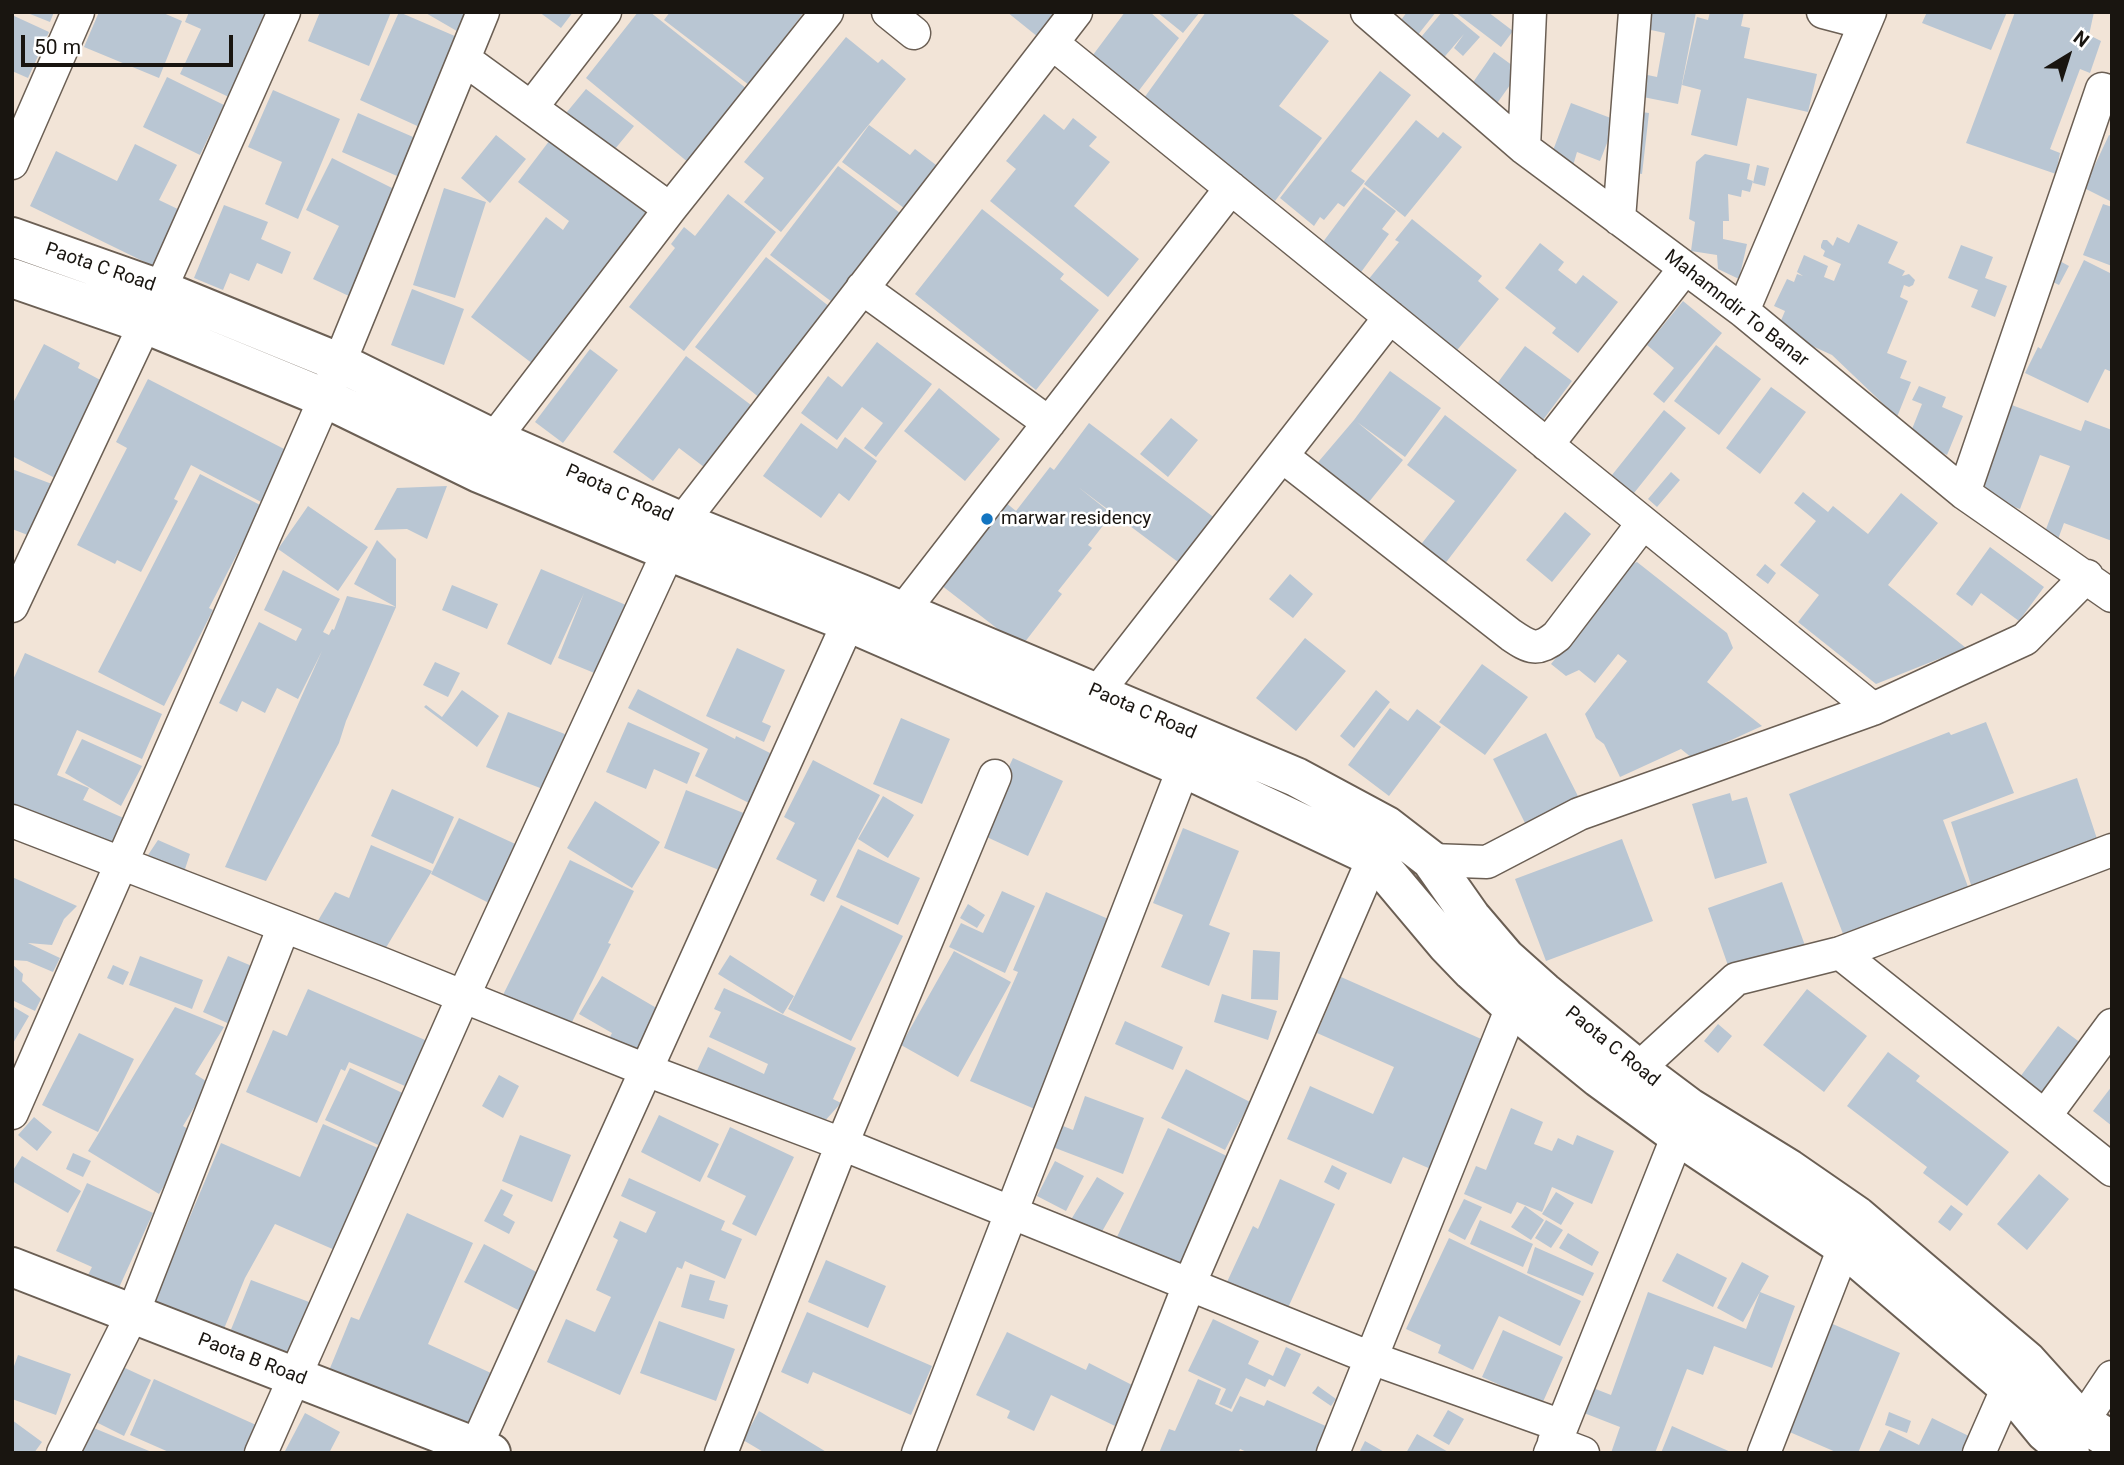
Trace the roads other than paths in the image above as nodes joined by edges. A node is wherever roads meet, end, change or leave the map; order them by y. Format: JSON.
{"nodes":[{"id":1,"x":78,"y":12,"type":"edge"},
{"id":2,"x":284,"y":12,"type":"edge"},
{"id":3,"x":483,"y":12,"type":"edge"},
{"id":4,"x":605,"y":12,"type":"edge"},
{"id":5,"x":827,"y":12,"type":"edge"},
{"id":6,"x":888,"y":12,"type":"edge"},
{"id":7,"x":1076,"y":12,"type":"edge"},
{"id":8,"x":1367,"y":12,"type":"edge"},
{"id":9,"x":1530,"y":12,"type":"edge"},
{"id":10,"x":1635,"y":12,"type":"edge"},
{"id":11,"x":1823,"y":12,"type":"edge"},
{"id":12,"x":1868,"y":17,"type":"edge"},
{"id":13,"x":914,"y":33,"type":"dead end"},
{"id":14,"x":1052,"y":43,"type":"junction"},
{"id":15,"x":464,"y":59,"type":"junction"},
{"id":16,"x":2108,"y":82,"type":"edge"},
{"id":17,"x":531,"y":108,"type":"junction"},
{"id":18,"x":1524,"y":148,"type":"junction"},
{"id":19,"x":12,"y":163,"type":"edge"},
{"id":20,"x":1231,"y":188,"type":"junction"},
{"id":21,"x":670,"y":209,"type":"junction"},
{"id":22,"x":1619,"y":219,"type":"junction"},
{"id":23,"x":12,"y":237,"type":"edge"},
{"id":24,"x":1685,"y":268,"type":"junction"},
{"id":25,"x":12,"y":278,"type":"edge"},
{"id":26,"x":862,"y":288,"type":"junction"},
{"id":27,"x":159,"y":289,"type":"junction"},
{"id":28,"x":1743,"y":312,"type":"junction"},
{"id":29,"x":1390,"y":317,"type":"junction"},
{"id":30,"x":145,"y":324,"type":"junction"},
{"id":31,"x":338,"y":362,"type":"junction"},
{"id":32,"x":325,"y":398,"type":"junction"},
{"id":33,"x":1049,"y":423,"type":"junction"},
{"id":34,"x":1548,"y":445,"type":"junction"},
{"id":35,"x":487,"y":456,"type":"junction"},
{"id":36,"x":1282,"y":456,"type":"junction"},
{"id":37,"x":1965,"y":493,"type":"junction"},
{"id":38,"x":1643,"y":523,"type":"junction"},
{"id":39,"x":675,"y":536,"type":"junction"},
{"id":40,"x":2087,"y":576,"type":"junction"},
{"id":41,"x":2112,"y":596,"type":"edge"},
{"id":42,"x":12,"y":606,"type":"edge"},
{"id":43,"x":855,"y":608,"type":"junction"},
{"id":44,"x":903,"y":611,"type":"junction"},
{"id":45,"x":1097,"y":693,"type":"junction"},
{"id":46,"x":1873,"y":709,"type":"junction"},
{"id":47,"x":1190,"y":752,"type":"junction"},
{"id":48,"x":995,"y":776,"type":"dead end"},
{"id":49,"x":12,"y":821,"type":"edge"},
{"id":50,"x":1380,"y":841,"type":"junction"},
{"id":51,"x":2112,"y":850,"type":"edge"},
{"id":52,"x":1432,"y":860,"type":"junction"},
{"id":53,"x":121,"y":863,"type":"junction"},
{"id":54,"x":284,"y":926,"type":"junction"},
{"id":55,"x":1840,"y":953,"type":"junction"},
{"id":56,"x":463,"y":997,"type":"junction"},
{"id":57,"x":1512,"y":1007,"type":"junction"},
{"id":58,"x":2112,"y":1025,"type":"edge"},
{"id":59,"x":1638,"y":1069,"type":"junction"},
{"id":60,"x":646,"y":1070,"type":"junction"},
{"id":61,"x":12,"y":1113,"type":"edge"},
{"id":62,"x":2045,"y":1116,"type":"junction"},
{"id":63,"x":1683,"y":1122,"type":"junction"},
{"id":64,"x":842,"y":1144,"type":"junction"},
{"id":65,"x":2112,"y":1170,"type":"edge"},
{"id":66,"x":1011,"y":1213,"type":"junction"},
{"id":67,"x":1850,"y":1231,"type":"junction"},
{"id":68,"x":12,"y":1267,"type":"edge"},
{"id":69,"x":1189,"y":1285,"type":"junction"},
{"id":70,"x":132,"y":1314,"type":"junction"},
{"id":71,"x":1371,"y":1358,"type":"junction"},
{"id":72,"x":2017,"y":1374,"type":"junction"},
{"id":73,"x":295,"y":1377,"type":"junction"},
{"id":74,"x":2112,"y":1377,"type":"edge"},
{"id":75,"x":2088,"y":1439,"type":"edge"},
{"id":76,"x":1562,"y":1443,"type":"edge"},
{"id":77,"x":480,"y":1451,"type":"edge"},
{"id":78,"x":63,"y":1453,"type":"edge"},
{"id":79,"x":261,"y":1453,"type":"edge"},
{"id":80,"x":721,"y":1453,"type":"edge"},
{"id":81,"x":918,"y":1453,"type":"edge"},
{"id":82,"x":1123,"y":1453,"type":"edge"},
{"id":83,"x":1333,"y":1453,"type":"edge"},
{"id":84,"x":1763,"y":1453,"type":"edge"},
{"id":85,"x":1979,"y":1453,"type":"edge"}],
"edges":[{"from":1,"to":19,"type":"street"},
{"from":2,"to":27,"type":"street"},
{"from":3,"to":15,"type":"street"},
{"from":4,"to":17,"type":"street"},
{"from":5,"to":21,"type":"street"},
{"from":6,"to":13,"type":"street"},
{"from":7,"to":14,"type":"street"},
{"from":8,"to":18,"type":"street","name":"Mahamndir To Banar"},
{"from":9,"to":18,"type":"street"},
{"from":10,"to":22,"type":"street"},
{"from":11,"to":12,"type":"street"},
{"from":12,"to":28,"type":"street"},
{"from":14,"to":20,"type":"street"},
{"from":14,"to":26,"type":"street"},
{"from":15,"to":17,"type":"street"},
{"from":15,"to":31,"type":"street"},
{"from":16,"to":37,"type":"street"},
{"from":17,"to":21,"type":"street"},
{"from":18,"to":22,"type":"street","name":"Mahamndir To Banar"},
{"from":20,"to":29,"type":"street"},
{"from":20,"to":33,"type":"street"},
{"from":21,"to":35,"type":"street"},
{"from":22,"to":24,"type":"street","name":"Mahamndir To Banar"},
{"from":23,"to":27,"type":"street","name":"Paota C Road"},
{"from":24,"to":28,"type":"street","name":"Mahamndir To Banar"},
{"from":24,"to":34,"type":"street"},
{"from":25,"to":30,"type":"street"},
{"from":26,"to":33,"type":"street"},
{"from":26,"to":39,"type":"street"},
{"from":27,"to":30,"type":"street"},
{"from":27,"to":31,"type":"street","name":"Paota C Road"},
{"from":28,"to":37,"type":"street","name":"Mahamndir To Banar"},
{"from":29,"to":34,"type":"street"},
{"from":29,"to":36,"type":"street"},
{"from":30,"to":32,"type":"street"},
{"from":30,"to":42,"type":"street"},
{"from":31,"to":32,"type":"street"},
{"from":31,"to":35,"type":"street","name":"Paota C Road"},
{"from":32,"to":35,"type":"street"},
{"from":32,"to":53,"type":"street"},
{"from":33,"to":44,"type":"street"},
{"from":34,"to":38,"type":"street"},
{"from":35,"to":39,"type":"street","name":"Paota C Road"},
{"from":36,"to":38,"type":"street"},
{"from":36,"to":45,"type":"street"},
{"from":37,"to":40,"type":"street","name":"Mahamndir To Banar"},
{"from":38,"to":46,"type":"street"},
{"from":39,"to":43,"type":"street","name":"Paota C Road"},
{"from":39,"to":56,"type":"street"},
{"from":40,"to":41,"type":"street","name":"Mahamndir To Banar"},
{"from":40,"to":46,"type":"street"},
{"from":43,"to":44,"type":"street","name":"Paota C Road"},
{"from":43,"to":47,"type":"street"},
{"from":43,"to":60,"type":"street"},
{"from":44,"to":45,"type":"street","name":"Paota C Road"},
{"from":45,"to":47,"type":"street","name":"Paota C Road"},
{"from":46,"to":52,"type":"street"},
{"from":47,"to":50,"type":"street","name":"Paota C Road"},
{"from":47,"to":66,"type":"street"},
{"from":48,"to":64,"type":"street"},
{"from":49,"to":53,"type":"street"},
{"from":50,"to":52,"type":"street","name":"Paota C Road"},
{"from":50,"to":57,"type":"street"},
{"from":50,"to":69,"type":"street"},
{"from":51,"to":55,"type":"street"},
{"from":52,"to":59,"type":"street","name":"Paota C Road"},
{"from":53,"to":54,"type":"street"},
{"from":53,"to":61,"type":"street"},
{"from":54,"to":56,"type":"street"},
{"from":54,"to":70,"type":"street"},
{"from":55,"to":59,"type":"street"},
{"from":55,"to":62,"type":"street"},
{"from":56,"to":60,"type":"street"},
{"from":56,"to":73,"type":"street"},
{"from":57,"to":63,"type":"street"},
{"from":57,"to":71,"type":"street"},
{"from":58,"to":62,"type":"street"},
{"from":59,"to":63,"type":"street","name":"Paota C Road"},
{"from":60,"to":64,"type":"street"},
{"from":60,"to":77,"type":"street"},
{"from":62,"to":65,"type":"street"},
{"from":63,"to":67,"type":"street","name":"Paota C Road"},
{"from":63,"to":76,"type":"street"},
{"from":64,"to":66,"type":"street"},
{"from":64,"to":80,"type":"street"},
{"from":66,"to":69,"type":"street"},
{"from":66,"to":81,"type":"street"},
{"from":67,"to":72,"type":"street","name":"Paota C Road"},
{"from":67,"to":84,"type":"street"},
{"from":68,"to":70,"type":"street","name":"Paota B Road"},
{"from":69,"to":71,"type":"street"},
{"from":69,"to":82,"type":"street"},
{"from":70,"to":73,"type":"street","name":"Paota B Road"},
{"from":70,"to":78,"type":"street"},
{"from":71,"to":76,"type":"street"},
{"from":71,"to":83,"type":"street"},
{"from":72,"to":75,"type":"street","name":"Paota C Road"},
{"from":72,"to":85,"type":"street"},
{"from":73,"to":77,"type":"street","name":"Paota B Road"},
{"from":73,"to":79,"type":"street"},
{"from":74,"to":75,"type":"street"}]}
